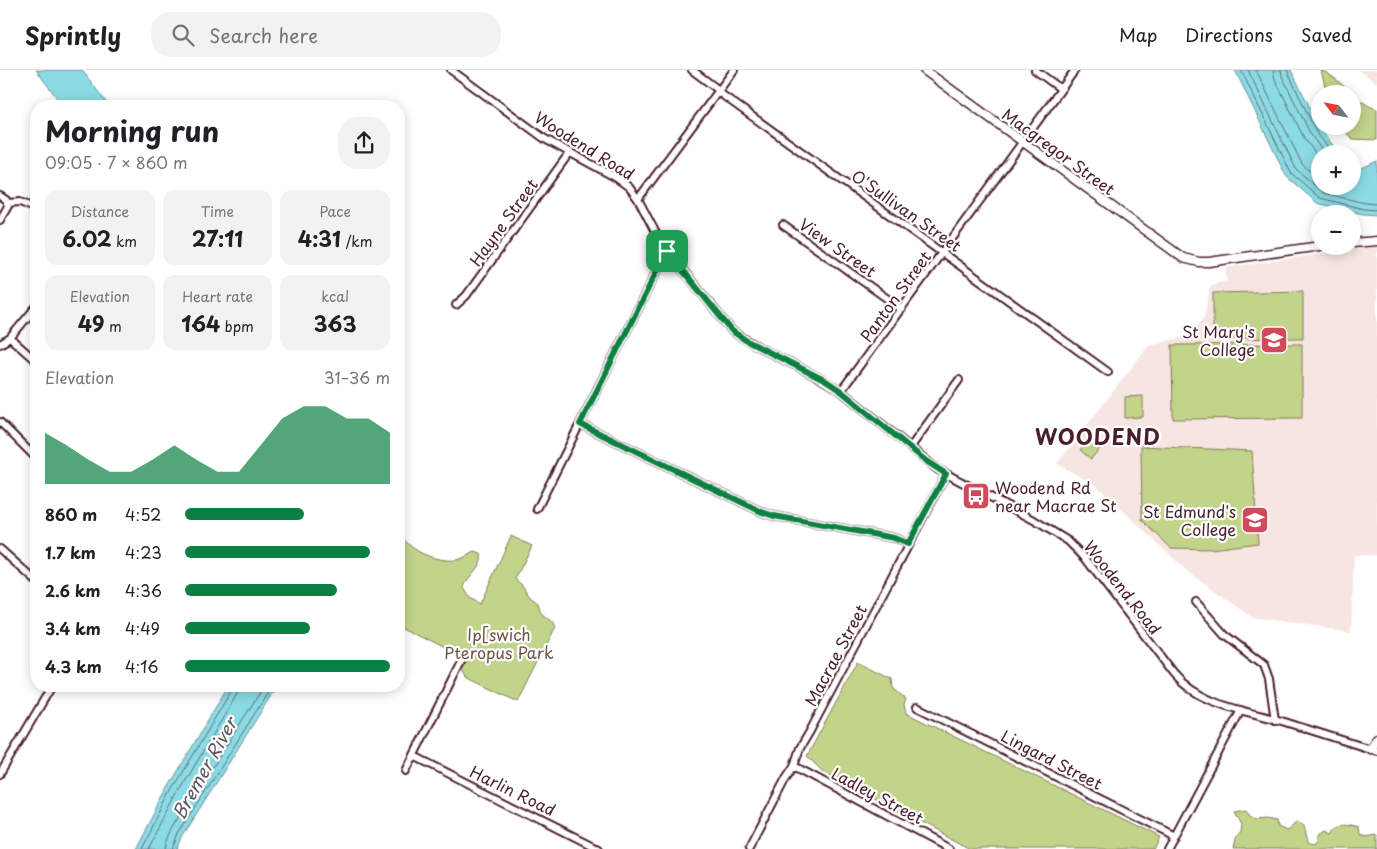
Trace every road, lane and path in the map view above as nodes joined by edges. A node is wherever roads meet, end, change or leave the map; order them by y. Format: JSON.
{"nodes":[{"id":1,"x":450,"y":70,"type":"edge"},
{"id":2,"x":692,"y":70,"type":"edge"},
{"id":3,"x":734,"y":70,"type":"edge"},
{"id":4,"x":924,"y":70,"type":"edge"},
{"id":5,"x":1035,"y":70,"type":"edge"},
{"id":6,"x":1075,"y":70,"type":"edge"},
{"id":7,"x":1061,"y":89,"type":"junction"},
{"id":8,"x":718,"y":91,"type":"junction"},
{"id":9,"x":1023,"y":142,"type":"junction"},
{"id":10,"x":570,"y":152,"type":"junction"},
{"id":11,"x":0,"y":196,"type":"edge"},
{"id":12,"x":638,"y":199,"type":"junction"},
{"id":13,"x":8,"y":203,"type":"junction"},
{"id":14,"x":30,"y":206,"type":"edge"},
{"id":15,"x":3,"y":214,"type":"edge"},
{"id":16,"x":0,"y":220,"type":"edge"},
{"id":17,"x":783,"y":224,"type":"dead end"},
{"id":18,"x":1377,"y":241,"type":"edge"},
{"id":19,"x":1361,"y":242,"type":"edge"},
{"id":20,"x":1311,"y":247,"type":"edge"},
{"id":21,"x":667,"y":251,"type":"junction"},
{"id":22,"x":943,"y":253,"type":"junction"},
{"id":23,"x":456,"y":305,"type":"dead end"},
{"id":24,"x":902,"y":309,"type":"junction"},
{"id":25,"x":30,"y":315,"type":"edge"},
{"id":26,"x":10,"y":338,"type":"junction"},
{"id":27,"x":0,"y":344,"type":"edge"},
{"id":28,"x":30,"y":356,"type":"edge"},
{"id":29,"x":1108,"y":372,"type":"dead end"},
{"id":30,"x":959,"y":380,"type":"dead end"},
{"id":31,"x":841,"y":391,"type":"junction"},
{"id":32,"x":0,"y":422,"type":"edge"},
{"id":33,"x":580,"y":424,"type":"junction"},
{"id":34,"x":910,"y":448,"type":"junction"},
{"id":35,"x":30,"y":449,"type":"edge"},
{"id":36,"x":946,"y":474,"type":"junction"},
{"id":37,"x":537,"y":509,"type":"dead end"},
{"id":38,"x":908,"y":544,"type":"junction"},
{"id":39,"x":0,"y":549,"type":"edge"},
{"id":40,"x":30,"y":576,"type":"edge"},
{"id":41,"x":1196,"y":602,"type":"dead end"},
{"id":42,"x":465,"y":653,"type":"dead end"},
{"id":43,"x":48,"y":692,"type":"edge"},
{"id":44,"x":917,"y":707,"type":"dead end"},
{"id":45,"x":1241,"y":710,"type":"junction"},
{"id":46,"x":1275,"y":720,"type":"junction"},
{"id":47,"x":1377,"y":738,"type":"edge"},
{"id":48,"x":1374,"y":750,"type":"edge"},
{"id":49,"x":414,"y":756,"type":"junction"},
{"id":50,"x":794,"y":766,"type":"junction"},
{"id":51,"x":406,"y":771,"type":"dead end"},
{"id":52,"x":0,"y":774,"type":"edge"},
{"id":53,"x":1174,"y":836,"type":"junction"},
{"id":54,"x":599,"y":849,"type":"edge"},
{"id":55,"x":749,"y":849,"type":"edge"},
{"id":56,"x":949,"y":849,"type":"edge"},
{"id":57,"x":1167,"y":849,"type":"edge"}],
"edges":[{"from":1,"to":10,"type":"street","name":"Woodend Road"},
{"from":2,"to":8,"type":"street","name":"O'Sullivan Street"},
{"from":3,"to":8,"type":"street"},
{"from":4,"to":9,"type":"street","name":"Macgregor Street"},
{"from":5,"to":7,"type":"street"},
{"from":6,"to":7,"type":"street","name":"Panton Street"},
{"from":7,"to":9,"type":"street","name":"Panton Street"},
{"from":8,"to":12,"type":"street"},
{"from":8,"to":22,"type":"street","name":"O'Sullivan Street"},
{"from":9,"to":20,"type":"street","name":"Macgregor Street"},
{"from":9,"to":22,"type":"street","name":"Panton Street"},
{"from":10,"to":12,"type":"street","name":"Woodend Road"},
{"from":10,"to":23,"type":"street","name":"Hayne Street"},
{"from":11,"to":13,"type":"street"},
{"from":12,"to":21,"type":"street","name":"Woodend Road"},
{"from":13,"to":14,"type":"street"},
{"from":13,"to":15,"type":"street"},
{"from":15,"to":16,"type":"street"},
{"from":17,"to":24,"type":"street","name":"View Street"},
{"from":18,"to":19,"type":"street"},
{"from":21,"to":31,"type":"street","name":"Woodend Road"},
{"from":21,"to":33,"type":"street"},
{"from":22,"to":24,"type":"street","name":"Panton Street"},
{"from":22,"to":29,"type":"street","name":"O'Sullivan Street"},
{"from":24,"to":31,"type":"street","name":"Panton Street"},
{"from":25,"to":26,"type":"street"},
{"from":26,"to":27,"type":"street"},
{"from":26,"to":28,"type":"street"},
{"from":30,"to":34,"type":"street"},
{"from":31,"to":34,"type":"street","name":"Woodend Road"},
{"from":32,"to":35,"type":"street"},
{"from":33,"to":37,"type":"street"},
{"from":33,"to":38,"type":"street"},
{"from":34,"to":36,"type":"street","name":"Woodend Road"},
{"from":36,"to":38,"type":"street","name":"Macrae Street"},
{"from":36,"to":45,"type":"street","name":"Woodend Road"},
{"from":38,"to":50,"type":"street","name":"Macrae Street"},
{"from":39,"to":40,"type":"street"},
{"from":41,"to":46,"type":"street"},
{"from":42,"to":49,"type":"street"},
{"from":43,"to":52,"type":"street"},
{"from":44,"to":53,"type":"street","name":"Lingard Street"},
{"from":45,"to":46,"type":"street","name":"Woodend Road"},
{"from":45,"to":53,"type":"street"},
{"from":46,"to":48,"type":"street","name":"Woodend Road"},
{"from":47,"to":48,"type":"street"},
{"from":49,"to":51,"type":"street"},
{"from":49,"to":54,"type":"street","name":"Harlin Road"},
{"from":50,"to":55,"type":"street","name":"Macrae Street"},
{"from":50,"to":56,"type":"street","name":"Ladley Street"},
{"from":53,"to":57,"type":"street"}]}
